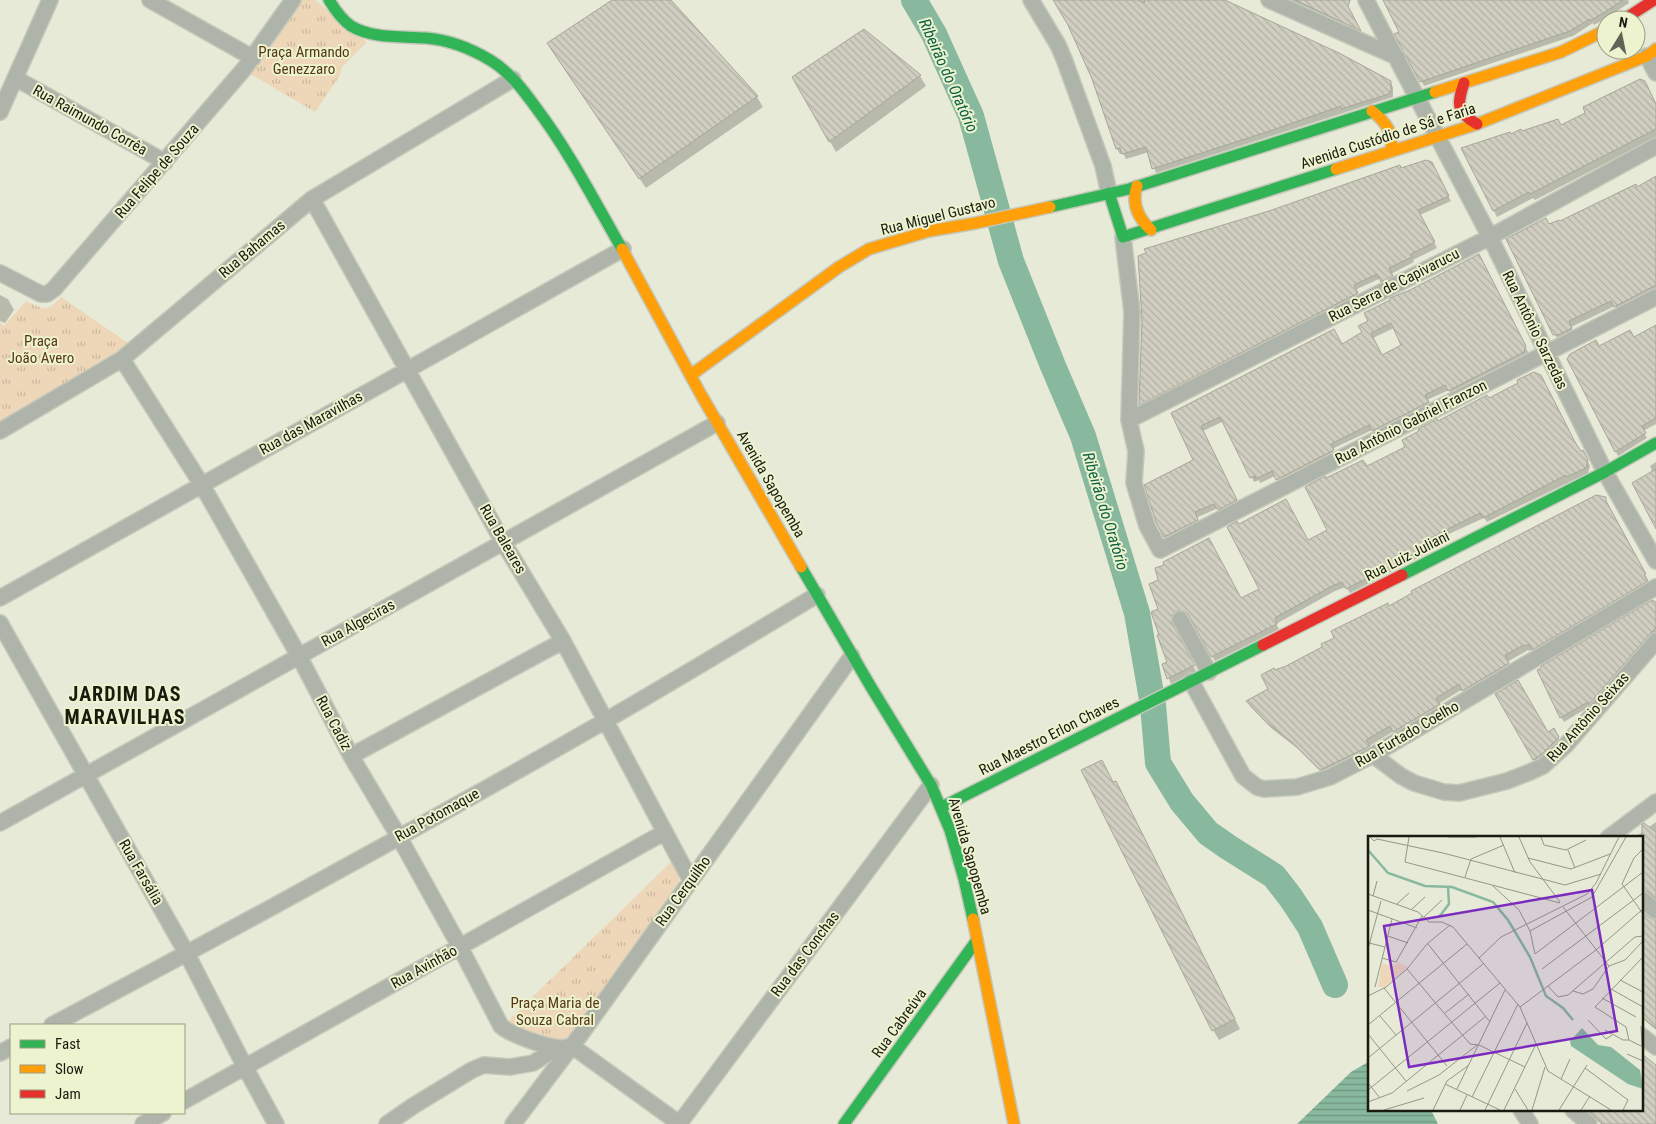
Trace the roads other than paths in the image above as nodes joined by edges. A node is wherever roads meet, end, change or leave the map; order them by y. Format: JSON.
{"nodes":[{"id":1,"x":50,"y":0,"type":"edge"},
{"id":2,"x":150,"y":0,"type":"edge"},
{"id":3,"x":293,"y":0,"type":"edge"},
{"id":4,"x":329,"y":0,"type":"edge"},
{"id":5,"x":1031,"y":0,"type":"edge"},
{"id":6,"x":1269,"y":0,"type":"edge"},
{"id":7,"x":1366,"y":0,"type":"edge"},
{"id":8,"x":1654,"y":0,"type":"edge"},
{"id":9,"x":1638,"y":10,"type":"edge"},
{"id":10,"x":1596,"y":35,"type":"edge"},
{"id":11,"x":1652,"y":52,"type":"edge"},
{"id":12,"x":1397,"y":57,"type":"junction"},
{"id":13,"x":252,"y":58,"type":"junction"},
{"id":14,"x":1656,"y":73,"type":"edge"},
{"id":15,"x":15,"y":78,"type":"junction"},
{"id":16,"x":513,"y":80,"type":"junction"},
{"id":17,"x":1464,"y":83,"type":"junction"},
{"id":18,"x":1417,"y":97,"type":"junction"},
{"id":19,"x":1372,"y":111,"type":"junction"},
{"id":20,"x":0,"y":112,"type":"edge"},
{"id":21,"x":1477,"y":124,"type":"junction"},
{"id":22,"x":1437,"y":136,"type":"junction"},
{"id":23,"x":1656,"y":146,"type":"edge"},
{"id":24,"x":1390,"y":151,"type":"junction"},
{"id":25,"x":165,"y":162,"type":"junction"},
{"id":26,"x":1137,"y":186,"type":"junction"},
{"id":27,"x":1109,"y":193,"type":"junction"},
{"id":28,"x":312,"y":199,"type":"junction"},
{"id":29,"x":1151,"y":230,"type":"junction"},
{"id":30,"x":1123,"y":237,"type":"junction"},
{"id":31,"x":1490,"y":237,"type":"junction"},
{"id":32,"x":622,"y":249,"type":"junction"},
{"id":33,"x":0,"y":272,"type":"edge"},
{"id":34,"x":1656,"y":297,"type":"edge"},
{"id":35,"x":1546,"y":354,"type":"junction"},
{"id":36,"x":122,"y":359,"type":"junction"},
{"id":37,"x":407,"y":370,"type":"junction"},
{"id":38,"x":691,"y":374,"type":"junction"},
{"id":39,"x":1129,"y":420,"type":"junction"},
{"id":40,"x":717,"y":423,"type":"junction"},
{"id":41,"x":0,"y":431,"type":"edge"},
{"id":42,"x":1656,"y":443,"type":"edge"},
{"id":43,"x":1606,"y":472,"type":"junction"},
{"id":44,"x":202,"y":485,"type":"junction"},
{"id":45,"x":503,"y":542,"type":"junction"},
{"id":46,"x":1656,"y":561,"type":"edge"},
{"id":47,"x":1656,"y":587,"type":"edge"},
{"id":48,"x":817,"y":595,"type":"junction"},
{"id":49,"x":0,"y":598,"type":"edge"},
{"id":50,"x":1180,"y":619,"type":"dead end"},
{"id":51,"x":0,"y":623,"type":"edge"},
{"id":52,"x":563,"y":641,"type":"junction"},
{"id":53,"x":1656,"y":641,"type":"edge"},
{"id":54,"x":299,"y":656,"type":"junction"},
{"id":55,"x":852,"y":656,"type":"junction"},
{"id":56,"x":1209,"y":672,"type":"junction"},
{"id":57,"x":1191,"y":681,"type":"junction"},
{"id":58,"x":1169,"y":693,"type":"joint"},
{"id":59,"x":606,"y":720,"type":"junction"},
{"id":60,"x":1374,"y":755,"type":"junction"},
{"id":61,"x":351,"y":756,"type":"junction"},
{"id":62,"x":86,"y":775,"type":"junction"},
{"id":63,"x":931,"y":785,"type":"junction"},
{"id":64,"x":1656,"y":802,"type":"edge"},
{"id":65,"x":942,"y":807,"type":"junction"},
{"id":66,"x":0,"y":823,"type":"edge"},
{"id":67,"x":665,"y":832,"type":"junction"},
{"id":68,"x":1611,"y":836,"type":"edge"},
{"id":69,"x":399,"y":837,"type":"junction"},
{"id":70,"x":690,"y":881,"type":"junction"},
{"id":71,"x":1644,"y":901,"type":"edge"},
{"id":72,"x":1656,"y":910,"type":"edge"},
{"id":73,"x":977,"y":940,"type":"junction"},
{"id":74,"x":460,"y":947,"type":"junction"},
{"id":75,"x":187,"y":954,"type":"junction"},
{"id":76,"x":54,"y":1024,"type":"edge"},
{"id":77,"x":1644,"y":1038,"type":"edge"},
{"id":78,"x":572,"y":1046,"type":"junction"},
{"id":79,"x":554,"y":1047,"type":"junction"},
{"id":80,"x":1656,"y":1047,"type":"edge"},
{"id":81,"x":245,"y":1067,"type":"junction"},
{"id":82,"x":185,"y":1100,"type":"edge"},
{"id":83,"x":1522,"y":1112,"type":"edge"},
{"id":84,"x":1575,"y":1112,"type":"edge"},
{"id":85,"x":161,"y":1114,"type":"edge"},
{"id":86,"x":1012,"y":1122,"type":"edge"},
{"id":87,"x":143,"y":1124,"type":"edge"},
{"id":88,"x":276,"y":1124,"type":"edge"},
{"id":89,"x":388,"y":1124,"type":"edge"},
{"id":90,"x":512,"y":1124,"type":"edge"},
{"id":91,"x":680,"y":1124,"type":"edge"},
{"id":92,"x":844,"y":1124,"type":"edge"},
{"id":93,"x":1530,"y":1124,"type":"edge"},
{"id":94,"x":1588,"y":1124,"type":"edge"}],
"edges":[{"from":1,"to":15,"type":"street"},
{"from":2,"to":13,"type":"street"},
{"from":3,"to":13,"type":"street","name":"Rua Felipe de Souza"},
{"from":4,"to":16,"type":"street","name":"Avenida Sapopemba"},
{"from":5,"to":27,"type":"street"},
{"from":6,"to":12,"type":"street"},
{"from":7,"to":12,"type":"street","name":"Rua Antônio Sarzedas"},
{"from":8,"to":9,"type":"street"},
{"from":10,"to":17,"type":"street","name":"Avenida Custódio de Sá e Faria"},
{"from":11,"to":14,"type":"street"},
{"from":11,"to":21,"type":"street","name":"Avenida Custódio de Sá e Faria"},
{"from":12,"to":18,"type":"street","name":"Rua Antônio Sarzedas"},
{"from":13,"to":25,"type":"street","name":"Rua Felipe de Souza"},
{"from":15,"to":20,"type":"street"},
{"from":15,"to":25,"type":"street","name":"Rua Raimundo Corrêa"},
{"from":16,"to":28,"type":"street","name":"Rua Bahamas"},
{"from":16,"to":32,"type":"street","name":"Avenida Sapopemba"},
{"from":17,"to":18,"type":"street","name":"Avenida Custódio de Sá e Faria"},
{"from":17,"to":21,"type":"street"},
{"from":18,"to":19,"type":"street","name":"Avenida Custódio de Sá e Faria"},
{"from":18,"to":22,"type":"street","name":"Rua Antônio Sarzedas"},
{"from":19,"to":24,"type":"street"},
{"from":19,"to":26,"type":"street","name":"Avenida Custódio de Sá e Faria"},
{"from":21,"to":22,"type":"street","name":"Avenida Custódio de Sá e Faria"},
{"from":22,"to":24,"type":"street","name":"Avenida Custódio de Sá e Faria"},
{"from":22,"to":31,"type":"street","name":"Rua Antônio Sarzedas"},
{"from":23,"to":31,"type":"street","name":"Rua Serra de Capivarucu"},
{"from":24,"to":29,"type":"street","name":"Avenida Custódio de Sá e Faria"},
{"from":25,"to":33,"type":"street","name":"Rua Felipe de Souza"},
{"from":26,"to":27,"type":"street","name":"Avenida Custódio de Sá e Faria"},
{"from":26,"to":29,"type":"street"},
{"from":27,"to":30,"type":"street"},
{"from":27,"to":38,"type":"street","name":"Rua Miguel Gustavo"},
{"from":28,"to":36,"type":"street","name":"Rua Bahamas"},
{"from":28,"to":37,"type":"street","name":"Rua Baleares"},
{"from":29,"to":30,"type":"street","name":"Avenida Custódio de Sá e Faria"},
{"from":30,"to":39,"type":"street"},
{"from":31,"to":35,"type":"street","name":"Rua Antônio Sarzedas"},
{"from":31,"to":39,"type":"street","name":"Rua Serra de Capivarucu"},
{"from":32,"to":37,"type":"street","name":"Rua das Maravilhas"},
{"from":32,"to":38,"type":"street","name":"Avenida Sapopemba"},
{"from":34,"to":35,"type":"street","name":"Rua Antônio Gabriel Franzon"},
{"from":35,"to":39,"type":"street","name":"Rua Antônio Gabriel Franzon"},
{"from":35,"to":43,"type":"street","name":"Rua Antônio Sarzedas"},
{"from":36,"to":41,"type":"street","name":"Rua Bahamas"},
{"from":36,"to":44,"type":"street","name":"Rua Cadiz"},
{"from":37,"to":44,"type":"street","name":"Rua das Maravilhas"},
{"from":37,"to":45,"type":"street","name":"Rua Baleares"},
{"from":38,"to":40,"type":"street","name":"Avenida Sapopemba"},
{"from":40,"to":45,"type":"street","name":"Rua Algeciras"},
{"from":40,"to":48,"type":"street","name":"Avenida Sapopemba"},
{"from":42,"to":43,"type":"street","name":"Rua Luiz Juliani"},
{"from":43,"to":46,"type":"street","name":"Rua Antônio Sarzedas"},
{"from":43,"to":56,"type":"street","name":"Rua Luiz Juliani"},
{"from":44,"to":49,"type":"street","name":"Rua das Maravilhas"},
{"from":44,"to":54,"type":"street","name":"Rua Cadiz"},
{"from":45,"to":52,"type":"street","name":"Rua Baleares"},
{"from":45,"to":54,"type":"street","name":"Rua Algeciras"},
{"from":47,"to":60,"type":"street","name":"Rua Furtado Coelho"},
{"from":48,"to":55,"type":"street","name":"Avenida Sapopemba"},
{"from":48,"to":59,"type":"street","name":"Rua Potomaque"},
{"from":50,"to":56,"type":"street"},
{"from":51,"to":62,"type":"street","name":"Rua Farsália"},
{"from":52,"to":59,"type":"street","name":"Rua Baleares"},
{"from":52,"to":61,"type":"street"},
{"from":53,"to":60,"type":"street","name":"Rua Antônio Seixas"},
{"from":54,"to":61,"type":"street","name":"Rua Cadiz"},
{"from":54,"to":62,"type":"street","name":"Rua Algeciras"},
{"from":55,"to":63,"type":"street","name":"Avenida Sapopemba"},
{"from":55,"to":70,"type":"street","name":"Rua Cerquilho"},
{"from":56,"to":57,"type":"street","name":"Rua Luiz Juliani"},
{"from":57,"to":58,"type":"street","name":"Rua Luiz Juliani"},
{"from":57,"to":60,"type":"street","name":"Rua Furtado Coelho"},
{"from":58,"to":65,"type":"street","name":"Rua Maestro Erlon Chaves"},
{"from":59,"to":67,"type":"street","name":"Rua Baleares"},
{"from":59,"to":69,"type":"street","name":"Rua Potomaque"},
{"from":61,"to":69,"type":"street","name":"Rua Cadiz"},
{"from":62,"to":66,"type":"street","name":"Rua Algeciras"},
{"from":62,"to":75,"type":"street","name":"Rua Farsália"},
{"from":63,"to":65,"type":"street","name":"Avenida Sapopemba"},
{"from":63,"to":91,"type":"street","name":"Rua das Conchas"},
{"from":64,"to":68,"type":"street"},
{"from":65,"to":73,"type":"street","name":"Avenida Sapopemba"},
{"from":67,"to":70,"type":"street","name":"Rua Baleares"},
{"from":67,"to":74,"type":"street","name":"Rua Avinhão"},
{"from":69,"to":74,"type":"street","name":"Rua Cadiz"},
{"from":69,"to":75,"type":"street","name":"Rua Potomaque"},
{"from":70,"to":78,"type":"street","name":"Rua Cerquilho"},
{"from":71,"to":72,"type":"street"},
{"from":73,"to":86,"type":"street","name":"Avenida Sapopemba"},
{"from":73,"to":92,"type":"street","name":"Rua Cabreúva"},
{"from":74,"to":79,"type":"street","name":"Rua Cadiz"},
{"from":74,"to":81,"type":"street","name":"Rua Avinhão"},
{"from":75,"to":76,"type":"street","name":"Rua Potomaque"},
{"from":75,"to":81,"type":"street","name":"Rua Farsália"},
{"from":77,"to":80,"type":"street"},
{"from":78,"to":79,"type":"street","name":"Rua Cadiz"},
{"from":78,"to":90,"type":"street","name":"Rua Cerquilho"},
{"from":78,"to":91,"type":"street"},
{"from":79,"to":89,"type":"street"},
{"from":81,"to":82,"type":"street","name":"Rua Avinhão"},
{"from":81,"to":88,"type":"street","name":"Rua Farsália"},
{"from":83,"to":93,"type":"street"},
{"from":84,"to":94,"type":"street"},
{"from":85,"to":87,"type":"street"}]}
